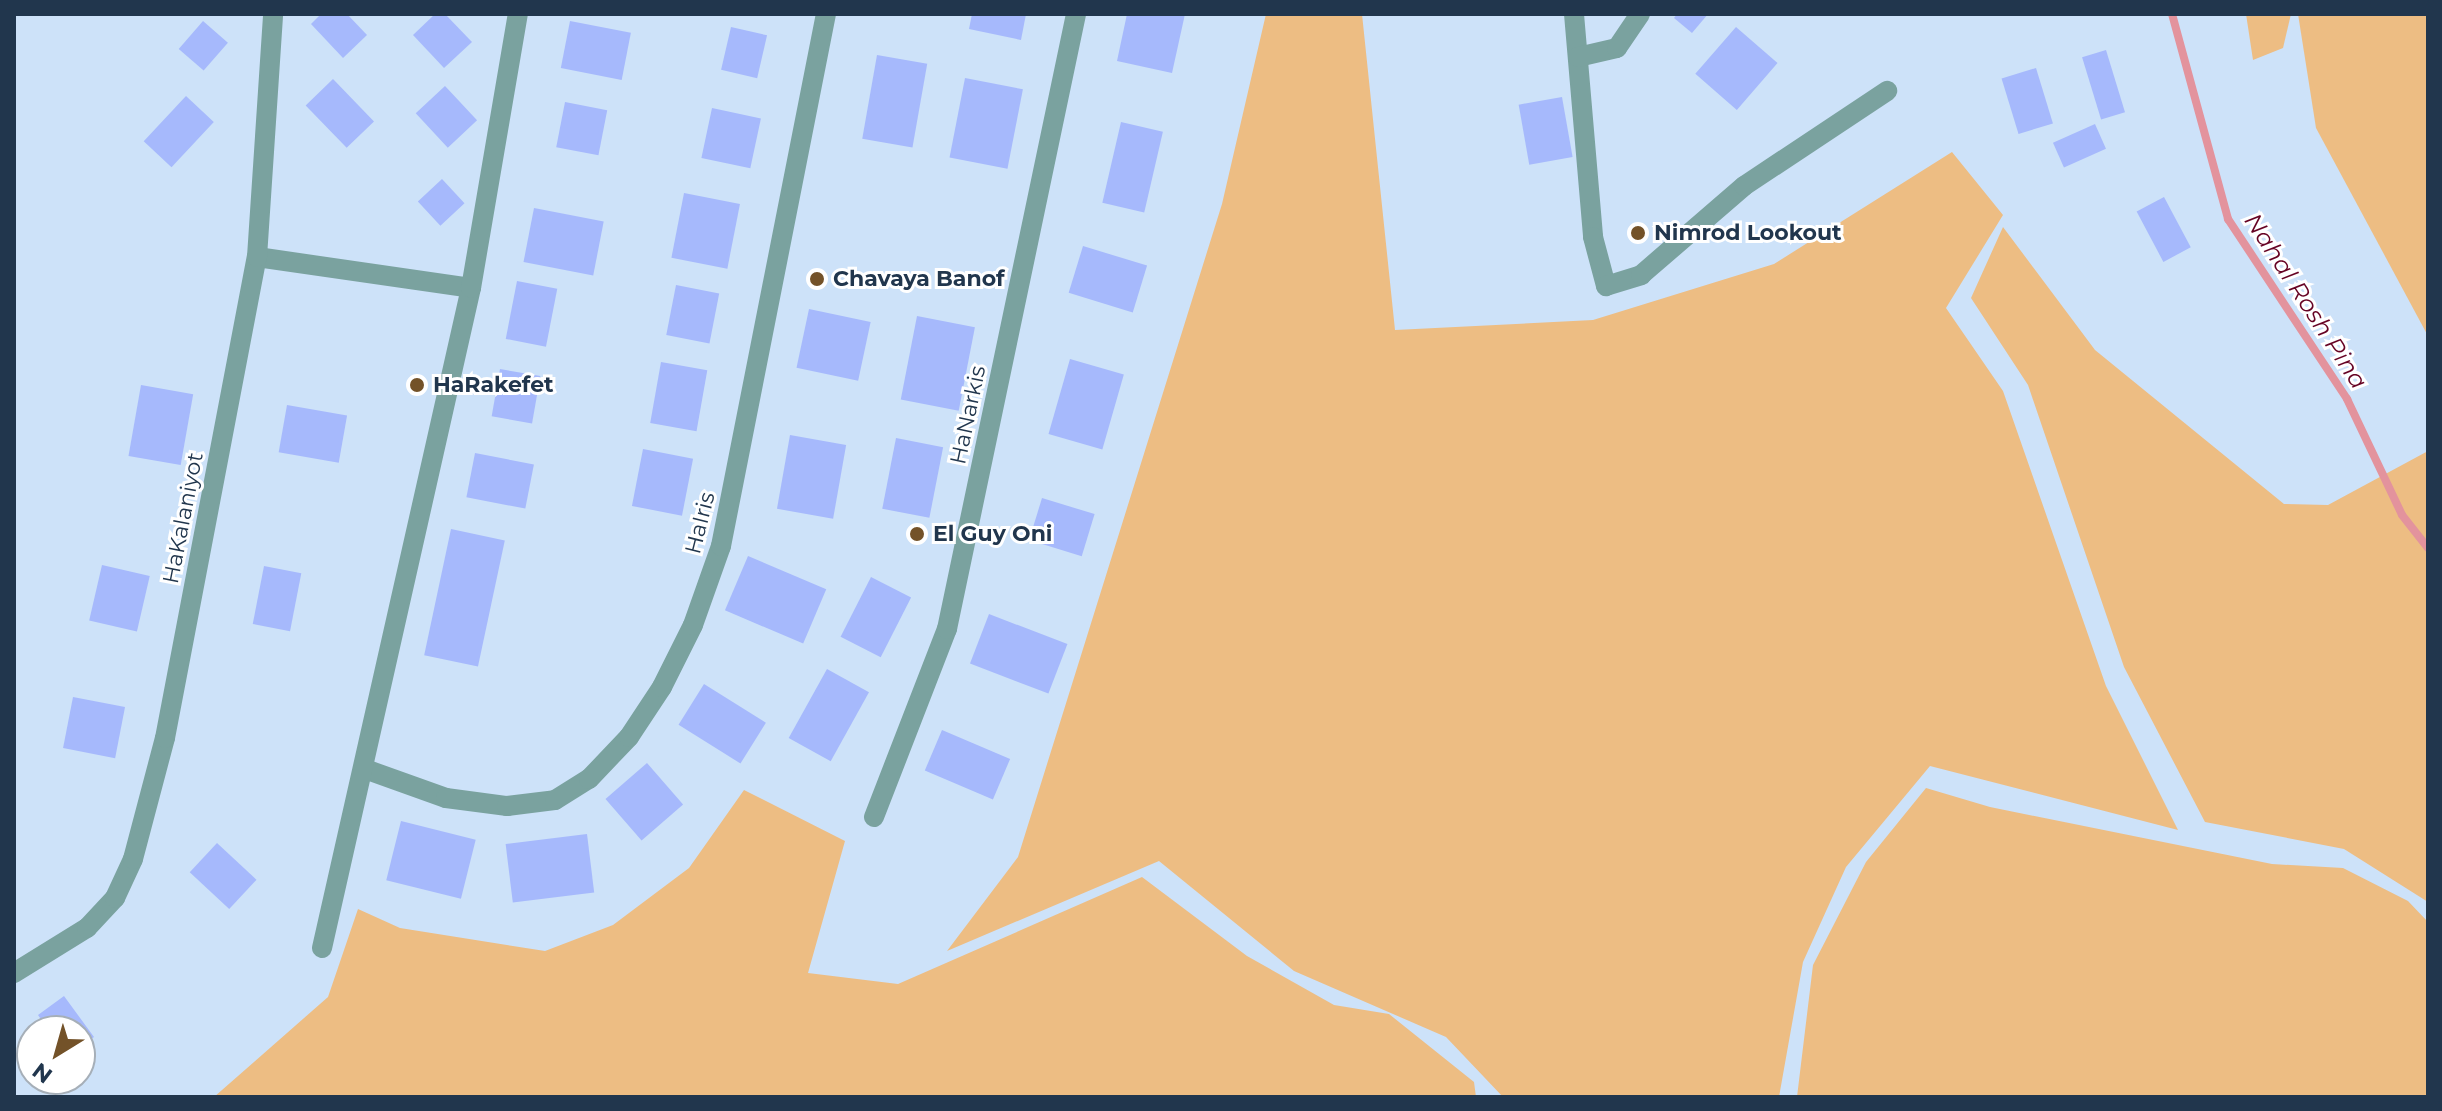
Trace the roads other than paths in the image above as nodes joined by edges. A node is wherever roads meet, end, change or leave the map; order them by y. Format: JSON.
{"nodes":[{"id":1,"x":273,"y":14,"type":"edge"},
{"id":2,"x":518,"y":14,"type":"edge"},
{"id":3,"x":826,"y":14,"type":"edge"},
{"id":4,"x":1076,"y":14,"type":"edge"},
{"id":5,"x":1574,"y":14,"type":"edge"},
{"id":6,"x":1640,"y":14,"type":"edge"},
{"id":7,"x":1578,"y":57,"type":"junction"},
{"id":8,"x":1887,"y":91,"type":"dead end"},
{"id":9,"x":257,"y":257,"type":"junction"},
{"id":10,"x":471,"y":288,"type":"junction"},
{"id":11,"x":365,"y":769,"type":"junction"},
{"id":12,"x":874,"y":817,"type":"dead end"},
{"id":13,"x":322,"y":948,"type":"dead end"},
{"id":14,"x":14,"y":973,"type":"edge"}],
"edges":[{"from":1,"to":9,"type":"street","name":"HaKalaniyot"},
{"from":2,"to":10,"type":"street"},
{"from":3,"to":11,"type":"street","name":"HaIris"},
{"from":4,"to":12,"type":"street","name":"HaNarkis"},
{"from":5,"to":7,"type":"street"},
{"from":6,"to":7,"type":"street"},
{"from":7,"to":8,"type":"street"},
{"from":9,"to":10,"type":"street"},
{"from":9,"to":14,"type":"street","name":"HaKalaniyot"},
{"from":10,"to":11,"type":"street"},
{"from":11,"to":13,"type":"street"}]}
